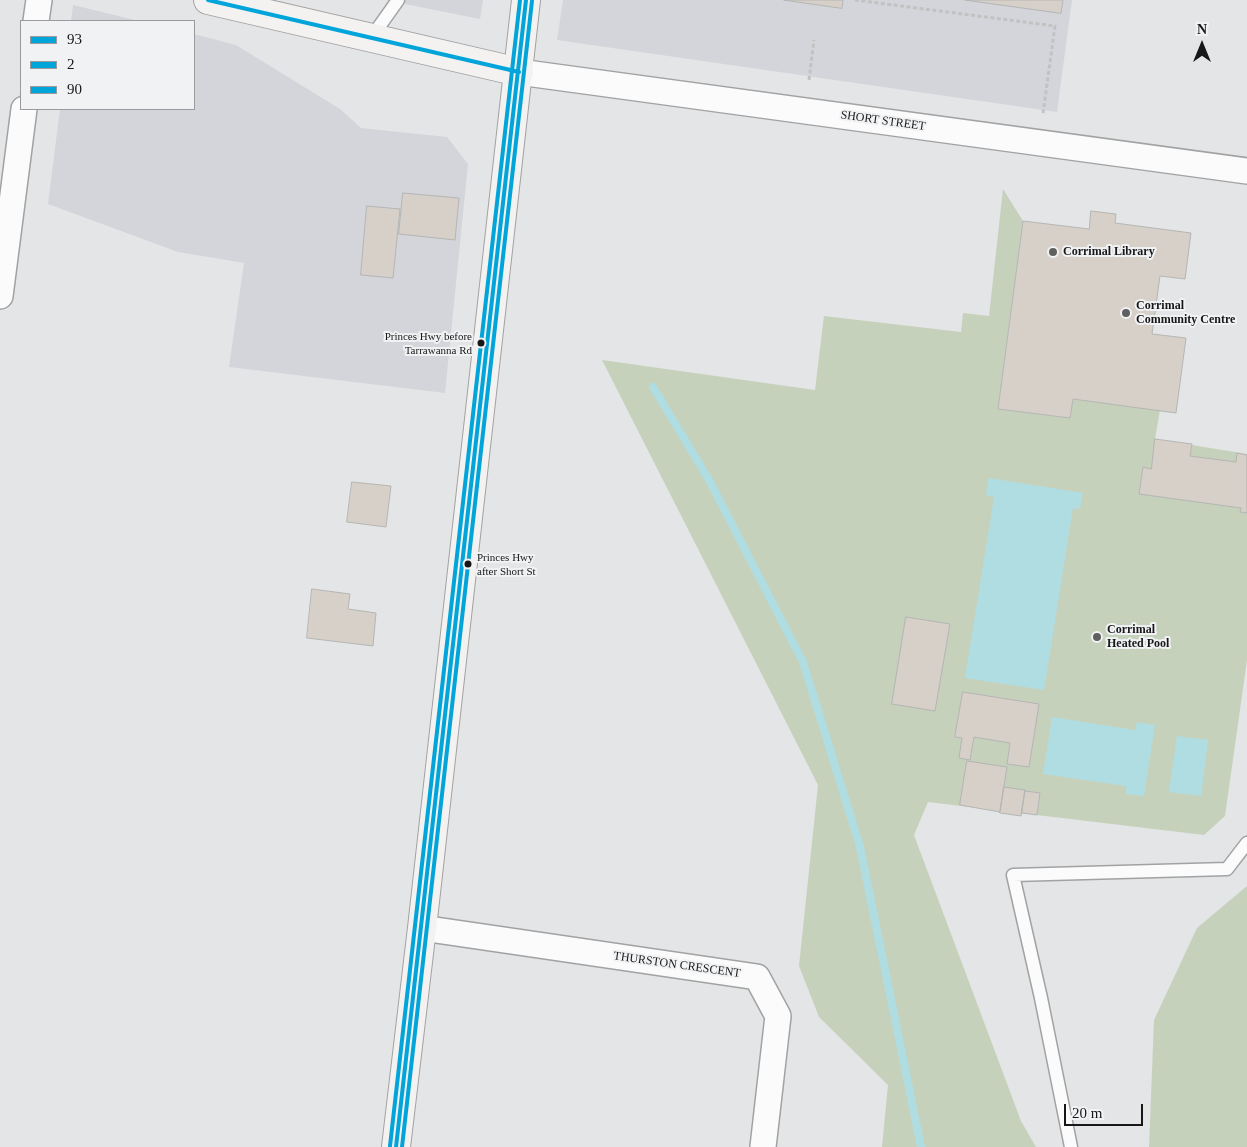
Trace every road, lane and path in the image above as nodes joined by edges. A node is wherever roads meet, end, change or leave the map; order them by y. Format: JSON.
{"nodes":[{"id":1,"x":39,"y":0,"type":"edge"},
{"id":2,"x":208,"y":0,"type":"edge"},
{"id":3,"x":398,"y":0,"type":"edge"},
{"id":4,"x":526,"y":0,"type":"edge"},
{"id":5,"x":855,"y":0,"type":"edge"},
{"id":6,"x":36,"y":20,"type":"edge"},
{"id":7,"x":371,"y":38,"type":"junction"},
{"id":8,"x":814,"y":40,"type":"dead end"},
{"id":9,"x":519,"y":72,"type":"junction"},
{"id":10,"x":809,"y":80,"type":"dead end"},
{"id":11,"x":24,"y":110,"type":"edge"},
{"id":12,"x":1043,"y":113,"type":"dead end"},
{"id":13,"x":1247,"y":171,"type":"edge"},
{"id":14,"x":0,"y":296,"type":"edge"},
{"id":15,"x":1247,"y":843,"type":"edge"},
{"id":16,"x":422,"y":928,"type":"junction"},
{"id":17,"x":396,"y":1147,"type":"edge"},
{"id":18,"x":763,"y":1147,"type":"edge"},
{"id":19,"x":1071,"y":1147,"type":"edge"}],
"edges":[{"from":1,"to":6,"type":"street"},
{"from":2,"to":7,"type":"main road"},
{"from":3,"to":7,"type":"lane"},
{"from":4,"to":9,"type":"main road"},
{"from":5,"to":12,"type":"path"},
{"from":7,"to":9,"type":"main road"},
{"from":8,"to":10,"type":"path"},
{"from":9,"to":13,"type":"street","name":"SHORT STREET"},
{"from":9,"to":16,"type":"main road"},
{"from":11,"to":14,"type":"street"},
{"from":15,"to":19,"type":"lane"},
{"from":16,"to":17,"type":"main road"},
{"from":16,"to":18,"type":"street","name":"THURSTON CRESCENT"}]}
